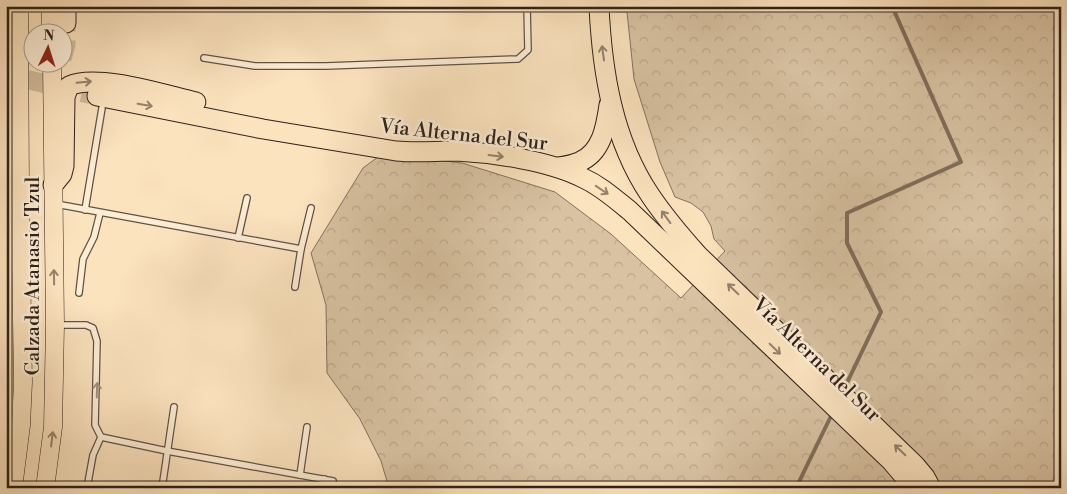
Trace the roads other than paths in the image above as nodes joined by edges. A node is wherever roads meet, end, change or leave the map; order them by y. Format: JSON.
{"nodes":[{"id":1,"x":19,"y":6,"type":"edge"},
{"id":2,"x":51,"y":6,"type":"edge"},
{"id":3,"x":527,"y":6,"type":"edge"},
{"id":4,"x":598,"y":6,"type":"edge"},
{"id":5,"x":61,"y":21,"type":"tunnel mouth"},
{"id":6,"x":204,"y":58,"type":"dead end"},
{"id":7,"x":20,"y":61,"type":"junction"},
{"id":8,"x":52,"y":72,"type":"edge"},
{"id":9,"x":6,"y":86,"type":"edge"},
{"id":10,"x":609,"y":99,"type":"junction"},
{"id":11,"x":100,"y":102,"type":"joint"},
{"id":12,"x":13,"y":120,"type":"edge"},
{"id":13,"x":13,"y":145,"type":"edge"},
{"id":14,"x":457,"y":151,"type":"junction"},
{"id":15,"x":559,"y":168,"type":"junction"},
{"id":16,"x":53,"y":185,"type":"junction"},
{"id":17,"x":13,"y":190,"type":"edge"},
{"id":18,"x":247,"y":198,"type":"dead end"},
{"id":19,"x":54,"y":204,"type":"junction"},
{"id":20,"x":311,"y":208,"type":"dead end"},
{"id":21,"x":85,"y":210,"type":"junction"},
{"id":22,"x":100,"y":213,"type":"junction"},
{"id":23,"x":238,"y":238,"type":"junction"},
{"id":24,"x":301,"y":249,"type":"junction"},
{"id":25,"x":693,"y":261,"type":"junction"},
{"id":26,"x":295,"y":287,"type":"dead end"},
{"id":27,"x":79,"y":293,"type":"dead end"},
{"id":28,"x":55,"y":325,"type":"junction"},
{"id":29,"x":174,"y":407,"type":"dead end"},
{"id":30,"x":307,"y":427,"type":"dead end"},
{"id":31,"x":101,"y":437,"type":"junction"},
{"id":32,"x":167,"y":451,"type":"junction"},
{"id":33,"x":300,"y":475,"type":"junction"},
{"id":34,"x":324,"y":479,"type":"junction"},
{"id":35,"x":333,"y":481,"type":"dead end"},
{"id":36,"x":13,"y":488,"type":"edge"},
{"id":37,"x":45,"y":488,"type":"edge"},
{"id":38,"x":87,"y":488,"type":"edge"},
{"id":39,"x":162,"y":488,"type":"edge"},
{"id":40,"x":323,"y":488,"type":"edge"},
{"id":41,"x":914,"y":488,"type":"edge"},
{"id":42,"x":931,"y":488,"type":"edge"}],
"edges":[{"from":1,"to":7,"type":"main road","name":"Calzada Atanasio Tzul"},
{"from":2,"to":5,"type":"main road"},
{"from":3,"to":6,"type":"lane"},
{"from":10,"to":4,"type":"highway","name":"Vía Alterna del Sur","one_way":true},
{"from":7,"to":9,"type":"street"},
{"from":7,"to":12,"type":"main road","name":"Calzada Atanasio Tzul"},
{"from":8,"to":16,"type":"main road","name":"Calzada Atanasio Tzul"},
{"from":10,"to":15,"type":"highway"},
{"from":25,"to":10,"type":"highway","name":"Vía Alterna del Sur","one_way":true},
{"from":11,"to":14,"type":"highway","name":"Vía Alterna del Sur","one_way":true},
{"from":11,"to":21,"type":"lane"},
{"from":12,"to":13,"type":"main road","name":"Calzada Atanasio Tzul"},
{"from":13,"to":17,"type":"main road","name":"Calzada Atanasio Tzul"},
{"from":14,"to":15,"type":"highway","name":"Vía Alterna del Sur","one_way":true},
{"from":16,"to":14,"type":"highway","one_way":true},
{"from":15,"to":25,"type":"highway","name":"Vía Alterna del Sur","one_way":true},
{"from":16,"to":19,"type":"main road","name":"Calzada Atanasio Tzul"},
{"from":17,"to":36,"type":"main road","name":"Calzada Atanasio Tzul"},
{"from":18,"to":23,"type":"lane"},
{"from":19,"to":21,"type":"lane"},
{"from":28,"to":19,"type":"main road","name":"Calzada Atanasio Tzul","one_way":true},
{"from":20,"to":24,"type":"lane"},
{"from":21,"to":22,"type":"lane"},
{"from":22,"to":23,"type":"lane"},
{"from":22,"to":27,"type":"lane"},
{"from":23,"to":24,"type":"lane"},
{"from":24,"to":26,"type":"lane"},
{"from":25,"to":41,"type":"highway","name":"Vía Alterna del Sur","one_way":true},
{"from":42,"to":25,"type":"highway","name":"Vía Alterna del Sur","one_way":true},
{"from":31,"to":28,"type":"lane","one_way":true},
{"from":37,"to":28,"type":"main road","name":"Calzada Atanasio Tzul","one_way":true},
{"from":29,"to":32,"type":"lane"},
{"from":30,"to":33,"type":"lane"},
{"from":31,"to":32,"type":"lane"},
{"from":31,"to":38,"type":"lane"},
{"from":32,"to":33,"type":"lane"},
{"from":32,"to":39,"type":"lane"},
{"from":33,"to":34,"type":"lane"},
{"from":34,"to":35,"type":"lane"},
{"from":34,"to":40,"type":"lane"}]}
